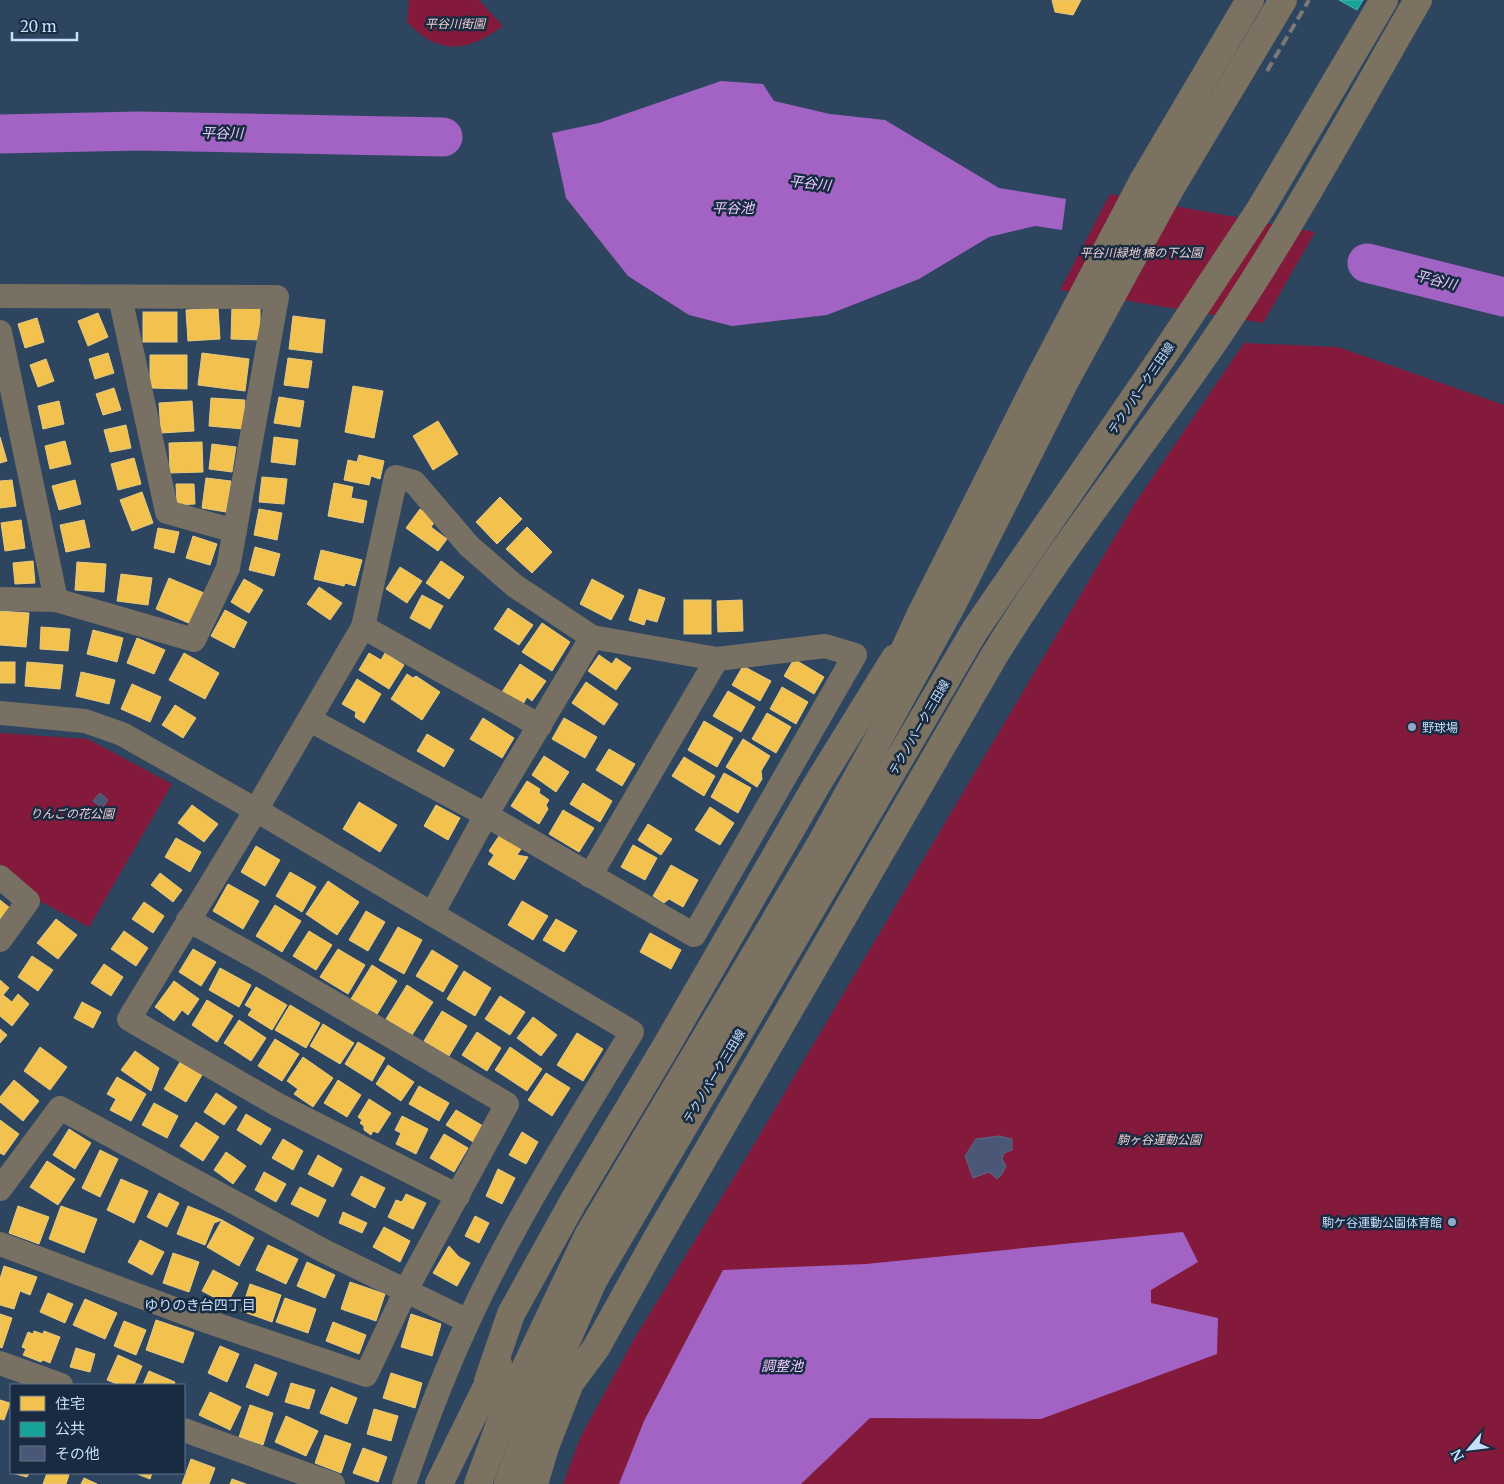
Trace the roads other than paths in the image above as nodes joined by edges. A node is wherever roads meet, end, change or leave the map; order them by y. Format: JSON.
{"nodes":[{"id":1,"x":1250,"y":0,"type":"edge"},
{"id":2,"x":1283,"y":0,"type":"edge"},
{"id":3,"x":1384,"y":0,"type":"edge"},
{"id":4,"x":1418,"y":0,"type":"edge"},
{"id":5,"x":0,"y":296,"type":"edge"},
{"id":6,"x":120,"y":297,"type":"junction"},
{"id":7,"x":0,"y":332,"type":"edge"},
{"id":8,"x":1053,"y":379,"type":"junction"},
{"id":9,"x":235,"y":531,"type":"junction"},
{"id":10,"x":0,"y":599,"type":"edge"},
{"id":11,"x":56,"y":600,"type":"junction"},
{"id":12,"x":919,"y":618,"type":"junction"},
{"id":13,"x":363,"y":627,"type":"junction"},
{"id":14,"x":592,"y":637,"type":"junction"},
{"id":15,"x":994,"y":656,"type":"junction"},
{"id":16,"x":717,"y":659,"type":"junction"},
{"id":17,"x":0,"y":713,"type":"edge"},
{"id":18,"x":310,"y":720,"type":"junction"},
{"id":19,"x":540,"y":726,"type":"junction"},
{"id":20,"x":256,"y":810,"type":"junction"},
{"id":21,"x":486,"y":815,"type":"junction"},
{"id":22,"x":832,"y":849,"type":"junction"},
{"id":23,"x":590,"y":876,"type":"junction"},
{"id":24,"x":0,"y":877,"type":"edge"},
{"id":25,"x":432,"y":914,"type":"junction"},
{"id":26,"x":188,"y":920,"type":"junction"},
{"id":27,"x":0,"y":940,"type":"edge"},
{"id":28,"x":649,"y":1185,"type":"junction"},
{"id":29,"x":0,"y":1189,"type":"edge"},
{"id":30,"x":458,"y":1196,"type":"junction"},
{"id":31,"x":588,"y":1236,"type":"junction"},
{"id":32,"x":0,"y":1244,"type":"edge"},
{"id":33,"x":406,"y":1290,"type":"junction"},
{"id":34,"x":468,"y":1321,"type":"junction"},
{"id":35,"x":0,"y":1363,"type":"edge"},
{"id":36,"x":488,"y":1381,"type":"junction"},
{"id":37,"x":570,"y":1383,"type":"junction"},
{"id":38,"x":58,"y":1384,"type":"edge"},
{"id":39,"x":185,"y":1430,"type":"edge"},
{"id":40,"x":333,"y":1484,"type":"edge"},
{"id":41,"x":404,"y":1484,"type":"edge"},
{"id":42,"x":439,"y":1484,"type":"edge"},
{"id":43,"x":478,"y":1484,"type":"edge"},
{"id":44,"x":508,"y":1484,"type":"edge"},
{"id":45,"x":534,"y":1484,"type":"edge"}],
"edges":[{"from":1,"to":8,"type":"main road"},
{"from":2,"to":8,"type":"main road","name":"テクノパーク三田線"},
{"from":3,"to":22,"type":"main road","name":"テクノパーク三田線"},
{"from":4,"to":15,"type":"main road"},
{"from":5,"to":6,"type":"street"},
{"from":6,"to":9,"type":"street"},
{"from":6,"to":9,"type":"street"},
{"from":7,"to":11,"type":"street"},
{"from":8,"to":12,"type":"main road"},
{"from":8,"to":22,"type":"main road","name":"テクノパーク三田線"},
{"from":9,"to":11,"type":"street"},
{"from":10,"to":11,"type":"street"},
{"from":12,"to":22,"type":"main road"},
{"from":12,"to":36,"type":"main road"},
{"from":13,"to":14,"type":"street"},
{"from":13,"to":18,"type":"street"},
{"from":13,"to":19,"type":"street"},
{"from":14,"to":16,"type":"street"},
{"from":14,"to":19,"type":"street"},
{"from":15,"to":22,"type":"main road"},
{"from":15,"to":37,"type":"main road"},
{"from":16,"to":23,"type":"street"},
{"from":16,"to":23,"type":"street"},
{"from":17,"to":20,"type":"street"},
{"from":18,"to":20,"type":"street"},
{"from":18,"to":21,"type":"street"},
{"from":19,"to":21,"type":"street"},
{"from":20,"to":25,"type":"street"},
{"from":20,"to":26,"type":"street"},
{"from":21,"to":23,"type":"street"},
{"from":21,"to":25,"type":"street"},
{"from":22,"to":28,"type":"main road","name":"テクノパーク三田線"},
{"from":22,"to":31,"type":"main road","name":"テクノパーク三田線"},
{"from":24,"to":27,"type":"street"},
{"from":25,"to":34,"type":"street"},
{"from":26,"to":30,"type":"street"},
{"from":26,"to":30,"type":"street"},
{"from":28,"to":37,"type":"main road"},
{"from":28,"to":44,"type":"main road","name":"テクノパーク三田線"},
{"from":29,"to":33,"type":"street"},
{"from":30,"to":33,"type":"street"},
{"from":31,"to":36,"type":"main road"},
{"from":31,"to":43,"type":"main road","name":"テクノパーク三田線"},
{"from":32,"to":33,"type":"street"},
{"from":33,"to":34,"type":"street"},
{"from":34,"to":41,"type":"street"},
{"from":35,"to":38,"type":"street"},
{"from":36,"to":42,"type":"main road"},
{"from":37,"to":45,"type":"main road"},
{"from":39,"to":40,"type":"street"}]}
